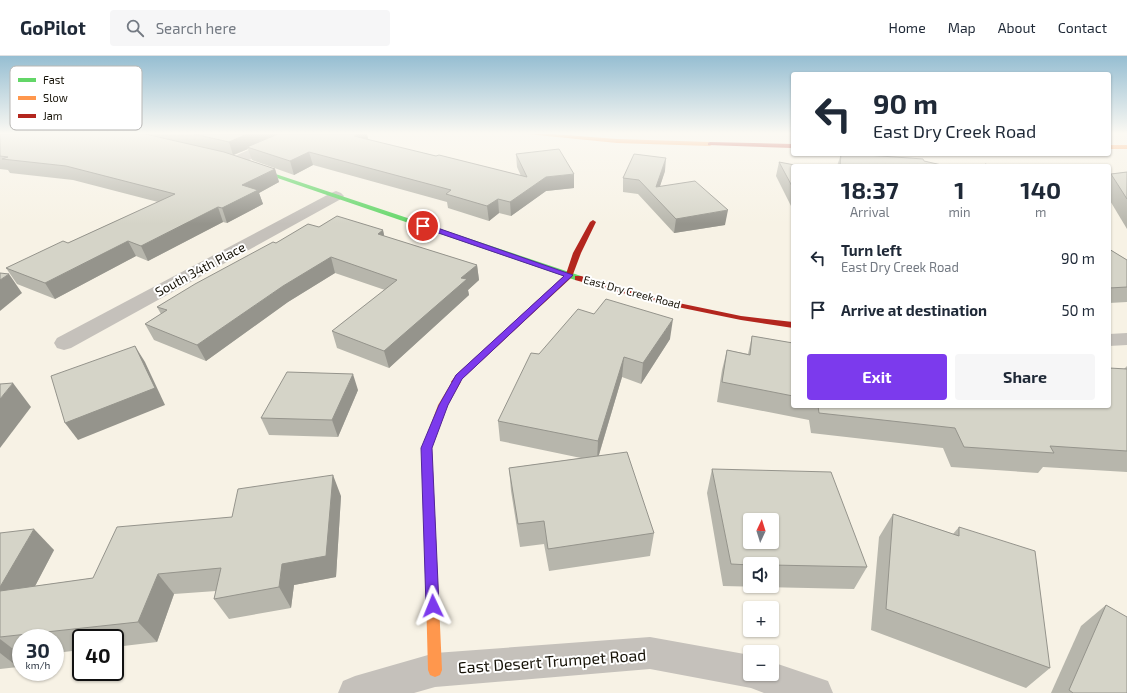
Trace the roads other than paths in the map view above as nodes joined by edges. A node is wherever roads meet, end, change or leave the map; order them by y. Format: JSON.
{"nodes":[{"id":1,"x":240,"y":164,"type":"edge"},
{"id":2,"x":336,"y":196,"type":"junction"},
{"id":3,"x":593,"y":222,"type":"dead end"},
{"id":4,"x":569,"y":275,"type":"junction"},
{"id":5,"x":791,"y":325,"type":"edge"},
{"id":6,"x":1127,"y":339,"type":"edge"},
{"id":7,"x":1111,"y":340,"type":"edge"},
{"id":8,"x":64,"y":343,"type":"dead end"},
{"id":9,"x":435,"y":670,"type":"junction"},
{"id":10,"x":743,"y":671,"type":"edge"},
{"id":11,"x":779,"y":681,"type":"edge"},
{"id":12,"x":355,"y":693,"type":"edge"},
{"id":13,"x":816,"y":693,"type":"edge"}],
"edges":[{"from":1,"to":2,"type":"street","name":"East Dry Creek Road"},
{"from":2,"to":4,"type":"street","name":"East Dry Creek Road"},
{"from":2,"to":8,"type":"street","name":"South 34th Place"},
{"from":3,"to":4,"type":"street"},
{"from":4,"to":5,"type":"street","name":"East Dry Creek Road"},
{"from":4,"to":9,"type":"street"},
{"from":6,"to":7,"type":"street"},
{"from":9,"to":10,"type":"street","name":"East Desert Trumpet Road"},
{"from":9,"to":12,"type":"street","name":"East Desert Trumpet Road"},
{"from":11,"to":13,"type":"street"}]}
